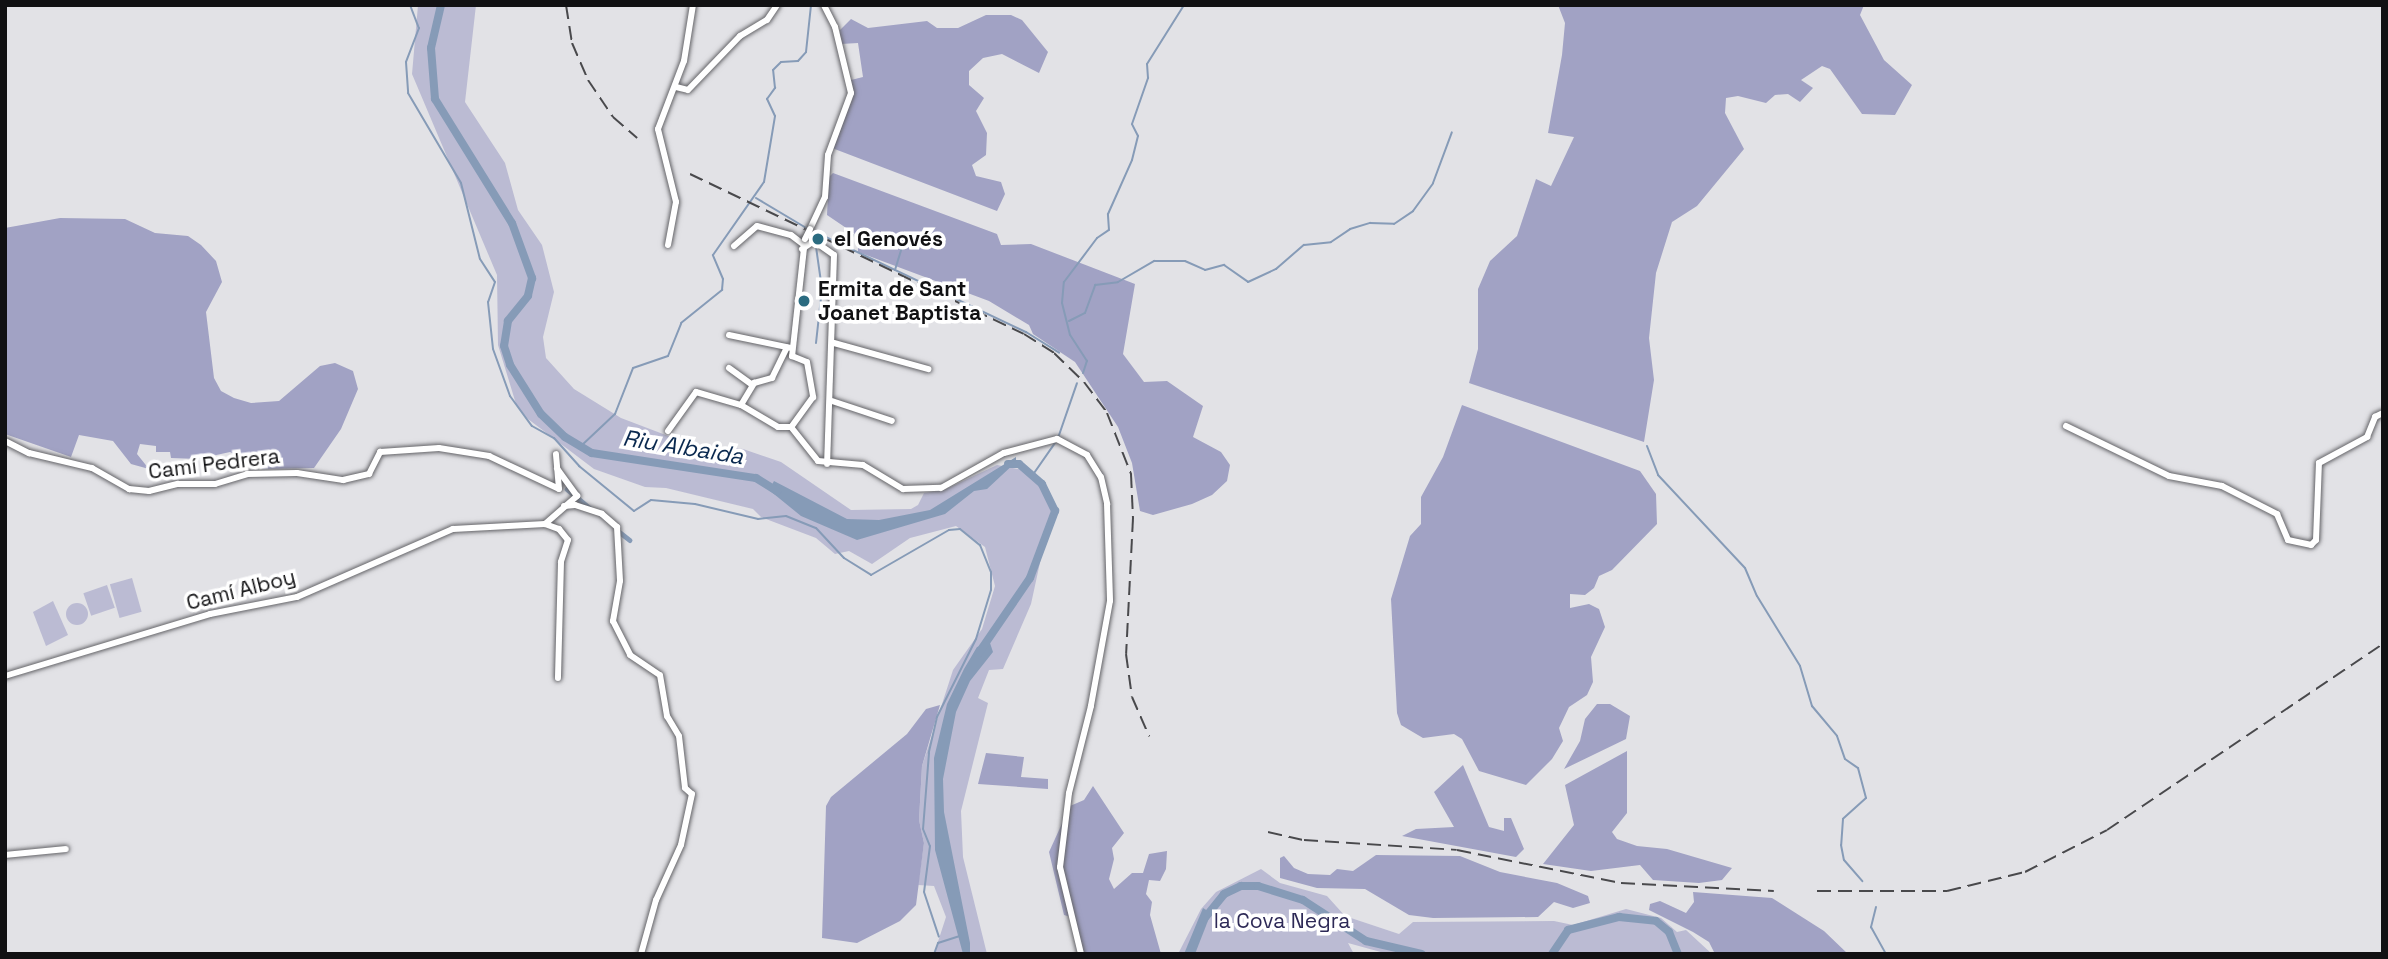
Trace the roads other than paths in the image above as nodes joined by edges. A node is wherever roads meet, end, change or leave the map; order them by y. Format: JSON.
{"nodes":[{"id":1,"x":693,"y":5,"type":"edge"},
{"id":2,"x":777,"y":5,"type":"edge"},
{"id":3,"x":824,"y":5,"type":"edge"},
{"id":4,"x":676,"y":87,"type":"junction"},
{"id":5,"x":803,"y":244,"type":"junction"},
{"id":6,"x":668,"y":245,"type":"dead end"},
{"id":7,"x":734,"y":246,"type":"dead end"},
{"id":8,"x":729,"y":335,"type":"dead end"},
{"id":9,"x":834,"y":343,"type":"junction"},
{"id":10,"x":790,"y":348,"type":"junction"},
{"id":11,"x":729,"y":368,"type":"dead end"},
{"id":12,"x":928,"y":369,"type":"dead end"},
{"id":13,"x":752,"y":385,"type":"junction"},
{"id":14,"x":832,"y":401,"type":"junction"},
{"id":15,"x":741,"y":405,"type":"junction"},
{"id":16,"x":2383,"y":413,"type":"edge"},
{"id":17,"x":892,"y":421,"type":"dead end"},
{"id":18,"x":2066,"y":426,"type":"dead end"},
{"id":19,"x":791,"y":427,"type":"junction"},
{"id":20,"x":668,"y":431,"type":"dead end"},
{"id":21,"x":5,"y":441,"type":"edge"},
{"id":22,"x":556,"y":454,"type":"dead end"},
{"id":23,"x":827,"y":464,"type":"junction"},
{"id":24,"x":557,"y":467,"type":"junction"},
{"id":25,"x":556,"y":510,"type":"junction"},
{"id":26,"x":545,"y":524,"type":"junction"},
{"id":27,"x":5,"y":676,"type":"edge"},
{"id":28,"x":558,"y":678,"type":"dead end"},
{"id":29,"x":66,"y":849,"type":"dead end"},
{"id":30,"x":5,"y":855,"type":"edge"},
{"id":31,"x":640,"y":954,"type":"edge"},
{"id":32,"x":1081,"y":954,"type":"edge"}],
"edges":[{"from":1,"to":4,"type":"street"},
{"from":2,"to":4,"type":"street"},
{"from":3,"to":5,"type":"street","bridge":true},
{"from":4,"to":6,"type":"street"},
{"from":5,"to":7,"type":"street"},
{"from":5,"to":9,"type":"street"},
{"from":5,"to":10,"type":"street"},
{"from":8,"to":10,"type":"street"},
{"from":9,"to":12,"type":"street"},
{"from":9,"to":14,"type":"street"},
{"from":10,"to":13,"type":"street"},
{"from":10,"to":19,"type":"street"},
{"from":11,"to":13,"type":"street"},
{"from":13,"to":15,"type":"street"},
{"from":14,"to":17,"type":"street"},
{"from":14,"to":23,"type":"street"},
{"from":15,"to":19,"type":"street"},
{"from":15,"to":20,"type":"street"},
{"from":16,"to":18,"type":"street"},
{"from":19,"to":23,"type":"street"},
{"from":21,"to":24,"type":"street","name":"Camí Pedrera"},
{"from":22,"to":24,"type":"street"},
{"from":23,"to":32,"type":"street"},
{"from":24,"to":25,"type":"street"},
{"from":25,"to":26,"type":"street"},
{"from":25,"to":31,"type":"street"},
{"from":26,"to":27,"type":"street","name":"Camí Alboy"},
{"from":26,"to":28,"type":"street"},
{"from":29,"to":30,"type":"street"}]}
